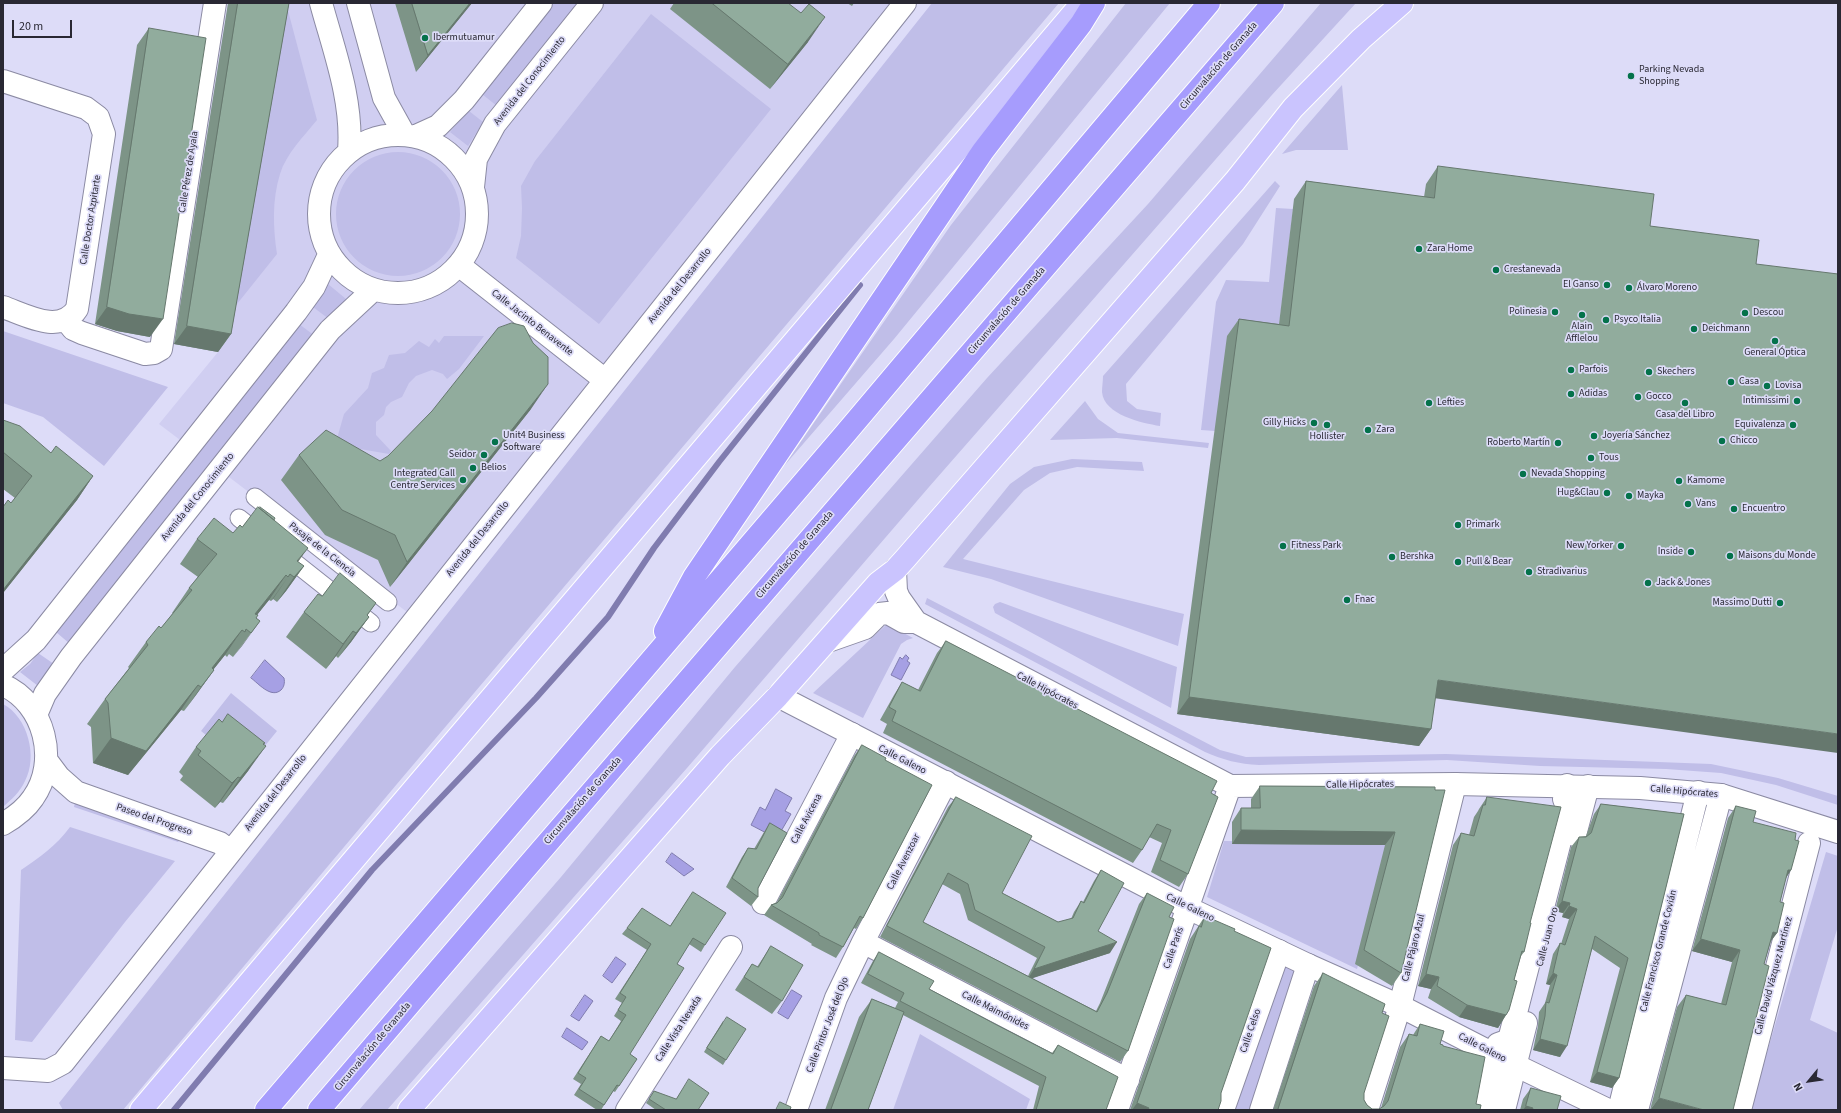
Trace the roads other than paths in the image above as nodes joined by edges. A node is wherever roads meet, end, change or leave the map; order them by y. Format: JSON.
{"nodes":[{"id":1,"x":215,"y":3,"type":"edge"},
{"id":2,"x":321,"y":3,"type":"edge"},
{"id":3,"x":358,"y":3,"type":"edge"},
{"id":4,"x":541,"y":3,"type":"edge"},
{"id":5,"x":592,"y":3,"type":"edge"},
{"id":6,"x":905,"y":3,"type":"edge"},
{"id":7,"x":1082,"y":3,"type":"edge"},
{"id":8,"x":1094,"y":3,"type":"edge"},
{"id":9,"x":1209,"y":3,"type":"edge"},
{"id":10,"x":1273,"y":3,"type":"edge"},
{"id":11,"x":1402,"y":3,"type":"edge"},
{"id":12,"x":3,"y":81,"type":"edge"},
{"id":13,"x":410,"y":135,"type":"junction"},
{"id":14,"x":349,"y":151,"type":"junction"},
{"id":15,"x":473,"y":187,"type":"junction"},
{"id":16,"x":330,"y":255,"type":"junction"},
{"id":17,"x":460,"y":266,"type":"junction"},
{"id":18,"x":373,"y":290,"type":"junction"},
{"id":19,"x":3,"y":307,"type":"edge"},
{"id":20,"x":66,"y":320,"type":"junction"},
{"id":21,"x":604,"y":380,"type":"junction"},
{"id":22,"x":255,"y":497,"type":"dead end"},
{"id":23,"x":239,"y":518,"type":"dead end"},
{"id":24,"x":895,"y":570,"type":"junction"},
{"id":25,"x":388,"y":602,"type":"dead end"},
{"id":26,"x":916,"y":622,"type":"junction"},
{"id":27,"x":371,"y":623,"type":"edge"},
{"id":28,"x":828,"y":641,"type":"junction"},
{"id":29,"x":644,"y":669,"type":"junction"},
{"id":30,"x":3,"y":670,"type":"edge"},
{"id":31,"x":3,"y":685,"type":"edge"},
{"id":32,"x":778,"y":696,"type":"junction"},
{"id":33,"x":36,"y":715,"type":"junction"},
{"id":34,"x":852,"y":734,"type":"junction"},
{"id":35,"x":47,"y":761,"type":"junction"},
{"id":36,"x":946,"y":782,"type":"junction"},
{"id":37,"x":1455,"y":784,"type":"junction"},
{"id":38,"x":1230,"y":786,"type":"junction"},
{"id":39,"x":1578,"y":786,"type":"junction"},
{"id":40,"x":76,"y":792,"type":"junction"},
{"id":41,"x":1698,"y":792,"type":"junction"},
{"id":42,"x":1721,"y":795,"type":"junction"},
{"id":43,"x":34,"y":798,"type":"junction"},
{"id":44,"x":3,"y":824,"type":"edge"},
{"id":45,"x":1838,"y":832,"type":"edge"},
{"id":46,"x":1809,"y":843,"type":"dead end"},
{"id":47,"x":230,"y":851,"type":"junction"},
{"id":48,"x":763,"y":903,"type":"dead end"},
{"id":49,"x":1188,"y":908,"type":"junction"},
{"id":50,"x":863,"y":942,"type":"junction"},
{"id":51,"x":731,"y":947,"type":"dead end"},
{"id":52,"x":1279,"y":951,"type":"junction"},
{"id":53,"x":1308,"y":965,"type":"junction"},
{"id":54,"x":1400,"y":1006,"type":"junction"},
{"id":55,"x":1496,"y":1055,"type":"junction"},
{"id":56,"x":1515,"y":1065,"type":"junction"},
{"id":57,"x":3,"y":1068,"type":"edge"},
{"id":58,"x":1128,"y":1080,"type":"junction"},
{"id":59,"x":141,"y":1110,"type":"edge"},
{"id":60,"x":266,"y":1110,"type":"edge"},
{"id":61,"x":319,"y":1110,"type":"edge"},
{"id":62,"x":410,"y":1110,"type":"edge"},
{"id":63,"x":627,"y":1110,"type":"edge"},
{"id":64,"x":796,"y":1110,"type":"edge"},
{"id":65,"x":1116,"y":1110,"type":"edge"},
{"id":66,"x":1223,"y":1110,"type":"edge"},
{"id":67,"x":1261,"y":1110,"type":"edge"},
{"id":68,"x":1367,"y":1110,"type":"edge"},
{"id":69,"x":1482,"y":1110,"type":"edge"},
{"id":70,"x":1504,"y":1110,"type":"edge"},
{"id":71,"x":1608,"y":1110,"type":"edge"},
{"id":72,"x":1619,"y":1110,"type":"edge"},
{"id":73,"x":1638,"y":1110,"type":"edge"},
{"id":74,"x":1740,"y":1110,"type":"edge"}],
"edges":[{"from":1,"to":20,"type":"street","name":"Calle Pérez de Ayala"},
{"from":2,"to":14,"type":"street"},
{"from":3,"to":13,"type":"street"},
{"from":4,"to":13,"type":"street"},
{"from":5,"to":15,"type":"street","name":"Avenida del Conocimiento"},
{"from":6,"to":21,"type":"street","name":"Avenida del Desarrollo"},
{"from":7,"to":59,"type":"main road"},
{"from":8,"to":29,"type":"highway"},
{"from":9,"to":29,"type":"highway"},
{"from":10,"to":61,"type":"highway","name":"Circunvalación de Granada"},
{"from":11,"to":24,"type":"main road"},
{"from":12,"to":20,"type":"street","name":"Calle Doctor Azpitarte"},
{"from":13,"to":14,"type":"street"},
{"from":13,"to":15,"type":"street"},
{"from":14,"to":16,"type":"street"},
{"from":15,"to":17,"type":"street"},
{"from":16,"to":18,"type":"street"},
{"from":16,"to":30,"type":"street"},
{"from":17,"to":18,"type":"street"},
{"from":17,"to":21,"type":"street","name":"Calle Jacinto Benavente"},
{"from":18,"to":33,"type":"street","name":"Avenida del Conocimiento"},
{"from":19,"to":20,"type":"street"},
{"from":21,"to":47,"type":"street","name":"Avenida del Desarrollo"},
{"from":22,"to":25,"type":"street","name":"Pasaje de la Ciencia"},
{"from":23,"to":27,"type":"street"},
{"from":24,"to":26,"type":"street","name":"Calle Hipócrates"},
{"from":24,"to":28,"type":"main road"},
{"from":26,"to":28,"type":"street","name":"Calle Hipócrates"},
{"from":26,"to":38,"type":"street","name":"Calle Hipócrates"},
{"from":28,"to":32,"type":"main road"},
{"from":29,"to":60,"type":"highway"},
{"from":31,"to":33,"type":"street"},
{"from":32,"to":34,"type":"street","name":"Calle Galeno"},
{"from":32,"to":62,"type":"main road"},
{"from":33,"to":35,"type":"street"},
{"from":34,"to":36,"type":"street","name":"Calle Galeno"},
{"from":34,"to":48,"type":"street","name":"Calle Avicena"},
{"from":35,"to":40,"type":"street","name":"Paseo del Progreso"},
{"from":35,"to":43,"type":"street"},
{"from":36,"to":49,"type":"street","name":"Calle Galeno"},
{"from":36,"to":50,"type":"street","name":"Calle Avenzoar"},
{"from":37,"to":38,"type":"street","name":"Calle Hipócrates"},
{"from":37,"to":39,"type":"street","name":"Calle Hipócrates"},
{"from":37,"to":54,"type":"street","name":"Calle Pájaro Azul"},
{"from":38,"to":49,"type":"street","name":"Calle París"},
{"from":39,"to":41,"type":"street","name":"Calle Hipócrates"},
{"from":39,"to":55,"type":"street","name":"Calle Juan Oro"},
{"from":39,"to":56,"type":"street","name":"Calle Juan Oro"},
{"from":40,"to":43,"type":"street","name":"Paseo del Progreso"},
{"from":40,"to":47,"type":"street","name":"Paseo del Progreso"},
{"from":41,"to":42,"type":"street","name":"Calle Hipócrates"},
{"from":41,"to":72,"type":"street","name":"Calle Francisco Grande Covián"},
{"from":42,"to":45,"type":"street","name":"Calle Hipócrates"},
{"from":42,"to":73,"type":"street","name":"Calle Francisco Grande Covián"},
{"from":43,"to":44,"type":"street"},
{"from":46,"to":74,"type":"street","name":"Calle David Vázquez Martínez"},
{"from":47,"to":57,"type":"street","name":"Avenida del Desarrollo"},
{"from":49,"to":52,"type":"street","name":"Calle Galeno"},
{"from":49,"to":58,"type":"street","name":"Calle París"},
{"from":50,"to":58,"type":"street","name":"Calle Maimónides"},
{"from":50,"to":64,"type":"street","name":"Calle Pintor José del Ojo"},
{"from":51,"to":63,"type":"street","name":"Calle Vista Nevada"},
{"from":52,"to":53,"type":"street","name":"Calle Galeno"},
{"from":52,"to":66,"type":"street","name":"Calle Celso"},
{"from":53,"to":54,"type":"street","name":"Calle Galeno"},
{"from":53,"to":67,"type":"street"},
{"from":54,"to":55,"type":"street","name":"Calle Galeno"},
{"from":54,"to":68,"type":"street","name":"Calle Pájaro Azul"},
{"from":55,"to":56,"type":"street","name":"Calle Galeno"},
{"from":55,"to":69,"type":"street"},
{"from":56,"to":70,"type":"street","name":"Calle Juan Oro"},
{"from":56,"to":71,"type":"street","name":"Calle Galeno"},
{"from":58,"to":65,"type":"street","name":"Calle París"}]}
